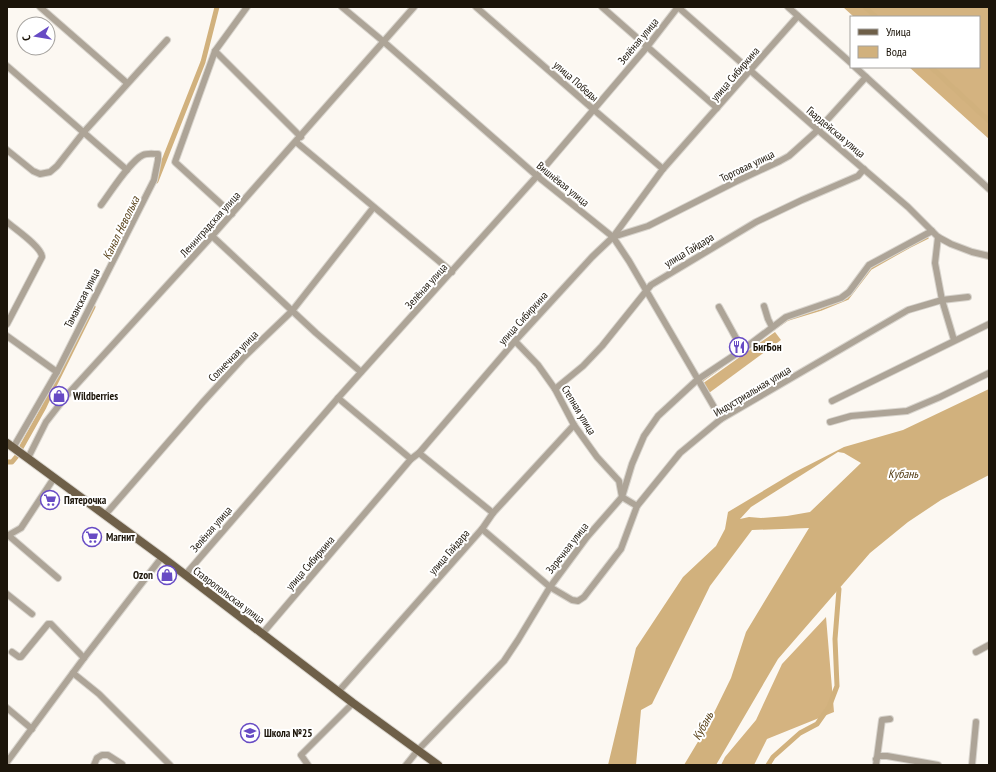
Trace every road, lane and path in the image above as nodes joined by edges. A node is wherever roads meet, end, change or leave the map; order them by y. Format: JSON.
{"nodes":[{"id":1,"x":40,"y":7,"type":"edge"},
{"id":2,"x":247,"y":7,"type":"edge"},
{"id":3,"x":342,"y":7,"type":"edge"},
{"id":4,"x":414,"y":7,"type":"edge"},
{"id":5,"x":476,"y":7,"type":"edge"},
{"id":6,"x":602,"y":7,"type":"edge"},
{"id":7,"x":678,"y":7,"type":"edge"},
{"id":8,"x":788,"y":7,"type":"edge"},
{"id":9,"x":798,"y":16,"type":"junction"},
{"id":10,"x":167,"y":40,"type":"dead end"},
{"id":11,"x":384,"y":42,"type":"junction"},
{"id":12,"x":647,"y":47,"type":"junction"},
{"id":13,"x":215,"y":51,"type":"junction"},
{"id":14,"x":850,"y":62,"type":"edge"},
{"id":15,"x":7,"y":66,"type":"edge"},
{"id":16,"x":856,"y":68,"type":"edge"},
{"id":17,"x":751,"y":71,"type":"junction"},
{"id":18,"x":866,"y":77,"type":"junction"},
{"id":19,"x":127,"y":83,"type":"junction"},
{"id":20,"x":717,"y":108,"type":"junction"},
{"id":21,"x":593,"y":109,"type":"junction"},
{"id":22,"x":818,"y":130,"type":"junction"},
{"id":23,"x":83,"y":133,"type":"junction"},
{"id":24,"x":301,"y":137,"type":"junction"},
{"id":25,"x":296,"y":142,"type":"junction"},
{"id":26,"x":7,"y":150,"type":"edge"},
{"id":27,"x":663,"y":169,"type":"junction"},
{"id":28,"x":864,"y":169,"type":"junction"},
{"id":29,"x":127,"y":170,"type":"junction"},
{"id":30,"x":537,"y":176,"type":"junction"},
{"id":31,"x":989,"y":189,"type":"edge"},
{"id":32,"x":101,"y":205,"type":"dead end"},
{"id":33,"x":373,"y":208,"type":"junction"},
{"id":34,"x":232,"y":214,"type":"junction"},
{"id":35,"x":7,"y":222,"type":"edge"},
{"id":36,"x":932,"y":232,"type":"junction"},
{"id":37,"x":212,"y":236,"type":"junction"},
{"id":38,"x":612,"y":237,"type":"junction"},
{"id":39,"x":938,"y":237,"type":"junction"},
{"id":40,"x":989,"y":256,"type":"edge"},
{"id":41,"x":452,"y":272,"type":"junction"},
{"id":42,"x":646,"y":292,"type":"junction"},
{"id":43,"x":968,"y":298,"type":"dead end"},
{"id":44,"x":942,"y":300,"type":"junction"},
{"id":45,"x":719,"y":306,"type":"dead end"},
{"id":46,"x":764,"y":306,"type":"dead end"},
{"id":47,"x":292,"y":311,"type":"junction"},
{"id":48,"x":7,"y":324,"type":"edge"},
{"id":49,"x":989,"y":324,"type":"edge"},
{"id":50,"x":772,"y":326,"type":"junction"},
{"id":51,"x":7,"y":336,"type":"edge"},
{"id":52,"x":954,"y":340,"type":"junction"},
{"id":53,"x":515,"y":341,"type":"junction"},
{"id":54,"x":742,"y":349,"type":"junction"},
{"id":55,"x":57,"y":372,"type":"junction"},
{"id":56,"x":361,"y":372,"type":"junction"},
{"id":57,"x":989,"y":373,"type":"edge"},
{"id":58,"x":697,"y":380,"type":"junction"},
{"id":59,"x":555,"y":389,"type":"junction"},
{"id":60,"x":338,"y":398,"type":"junction"},
{"id":61,"x":832,"y":401,"type":"dead end"},
{"id":62,"x":721,"y":419,"type":"junction"},
{"id":63,"x":830,"y":422,"type":"dead end"},
{"id":64,"x":574,"y":425,"type":"junction"},
{"id":65,"x":12,"y":447,"type":"edge"},
{"id":66,"x":419,"y":453,"type":"junction"},
{"id":67,"x":27,"y":458,"type":"junction"},
{"id":68,"x":411,"y":459,"type":"junction"},
{"id":69,"x":54,"y":478,"type":"junction"},
{"id":70,"x":622,"y":497,"type":"junction"},
{"id":71,"x":637,"y":506,"type":"junction"},
{"id":72,"x":493,"y":514,"type":"junction"},
{"id":73,"x":105,"y":515,"type":"junction"},
{"id":74,"x":482,"y":529,"type":"junction"},
{"id":75,"x":8,"y":536,"type":"edge"},
{"id":76,"x":162,"y":557,"type":"junction"},
{"id":77,"x":185,"y":575,"type":"junction"},
{"id":78,"x":58,"y":578,"type":"dead end"},
{"id":79,"x":550,"y":588,"type":"junction"},
{"id":80,"x":7,"y":594,"type":"edge"},
{"id":81,"x":32,"y":614,"type":"dead end"},
{"id":82,"x":262,"y":634,"type":"junction"},
{"id":83,"x":989,"y":645,"type":"edge"},
{"id":84,"x":12,"y":652,"type":"dead end"},
{"id":85,"x":976,"y":652,"type":"dead end"},
{"id":86,"x":84,"y":658,"type":"junction"},
{"id":87,"x":73,"y":673,"type":"junction"},
{"id":88,"x":338,"y":692,"type":"junction"},
{"id":89,"x":353,"y":703,"type":"junction"},
{"id":90,"x":7,"y":708,"type":"edge"},
{"id":91,"x":890,"y":718,"type":"dead end"},
{"id":92,"x":976,"y":722,"type":"dead end"},
{"id":93,"x":32,"y":729,"type":"junction"},
{"id":94,"x":418,"y":750,"type":"junction"},
{"id":95,"x":7,"y":762,"type":"edge"},
{"id":96,"x":876,"y":762,"type":"edge"},
{"id":97,"x":122,"y":764,"type":"edge"},
{"id":98,"x":168,"y":764,"type":"edge"},
{"id":99,"x":94,"y":765,"type":"edge"},
{"id":100,"x":308,"y":765,"type":"edge"},
{"id":101,"x":406,"y":765,"type":"edge"},
{"id":102,"x":438,"y":765,"type":"edge"},
{"id":103,"x":938,"y":765,"type":"edge"},
{"id":104,"x":972,"y":765,"type":"edge"}],
"edges":[{"from":1,"to":19,"type":"street"},
{"from":2,"to":13,"type":"street"},
{"from":3,"to":11,"type":"street","name":"Вишнёвая улица"},
{"from":4,"to":11,"type":"street","name":"Ленинградская улица"},
{"from":5,"to":21,"type":"street","name":"улица Победы"},
{"from":6,"to":12,"type":"street"},
{"from":7,"to":12,"type":"street","name":"Зелёная улица"},
{"from":7,"to":17,"type":"street","name":"Гвардейская улица"},
{"from":8,"to":9,"type":"street"},
{"from":9,"to":14,"type":"street"},
{"from":9,"to":17,"type":"street","name":"улица Сибиркина"},
{"from":10,"to":19,"type":"street"},
{"from":11,"to":24,"type":"street","name":"Ленинградская улица"},
{"from":11,"to":30,"type":"street","name":"Вишнёвая улица"},
{"from":12,"to":20,"type":"street"},
{"from":12,"to":21,"type":"street","name":"Зелёная улица"},
{"from":13,"to":24,"type":"street"},
{"from":13,"to":34,"type":"street"},
{"from":15,"to":23,"type":"street"},
{"from":16,"to":18,"type":"street"},
{"from":17,"to":20,"type":"street","name":"улица Сибиркина"},
{"from":17,"to":22,"type":"street","name":"Гвардейская улица"},
{"from":18,"to":22,"type":"street","name":"Торговая улица"},
{"from":18,"to":31,"type":"street"},
{"from":19,"to":23,"type":"street"},
{"from":20,"to":27,"type":"street","name":"улица Сибиркина"},
{"from":21,"to":27,"type":"street","name":"улица Победы"},
{"from":21,"to":30,"type":"street","name":"Зелёная улица"},
{"from":22,"to":28,"type":"street","name":"Гвардейская улица"},
{"from":22,"to":38,"type":"street","name":"Торговая улица"},
{"from":23,"to":26,"type":"street"},
{"from":23,"to":29,"type":"street"},
{"from":24,"to":25,"type":"street","name":"Ленинградская улица"},
{"from":25,"to":33,"type":"street"},
{"from":25,"to":34,"type":"street","name":"Ленинградская улица"},
{"from":27,"to":38,"type":"street","name":"улица Сибиркина"},
{"from":28,"to":36,"type":"street","name":"Гвардейская улица"},
{"from":28,"to":42,"type":"street","name":"улица Гайдара"},
{"from":29,"to":32,"type":"street"},
{"from":29,"to":55,"type":"street","name":"Таманская улица"},
{"from":30,"to":38,"type":"street","name":"Вишнёвая улица"},
{"from":30,"to":41,"type":"street","name":"Зелёная улица"},
{"from":33,"to":41,"type":"street"},
{"from":33,"to":47,"type":"street","name":"Солнечная улица"},
{"from":34,"to":37,"type":"street","name":"Ленинградская улица"},
{"from":35,"to":48,"type":"street"},
{"from":36,"to":39,"type":"street","name":"Гвардейская улица"},
{"from":36,"to":50,"type":"street","name":"Заречная улица"},
{"from":37,"to":47,"type":"street"},
{"from":37,"to":67,"type":"street","name":"Ленинградская улица"},
{"from":38,"to":42,"type":"street","name":"Вишнёвая улица"},
{"from":38,"to":53,"type":"street","name":"улица Сибиркина"},
{"from":39,"to":40,"type":"street","name":"Гвардейская улица"},
{"from":39,"to":44,"type":"street"},
{"from":41,"to":56,"type":"street","name":"Зелёная улица"},
{"from":42,"to":58,"type":"street","name":"Вишнёвая улица"},
{"from":42,"to":59,"type":"street","name":"улица Гайдара"},
{"from":43,"to":44,"type":"street","name":"Индустриальная улица"},
{"from":44,"to":52,"type":"street"},
{"from":44,"to":62,"type":"street","name":"Индустриальная улица"},
{"from":45,"to":54,"type":"street"},
{"from":46,"to":50,"type":"street"},
{"from":47,"to":56,"type":"street"},
{"from":47,"to":73,"type":"street","name":"Солнечная улица"},
{"from":49,"to":52,"type":"street"},
{"from":50,"to":54,"type":"street","name":"Заречная улица"},
{"from":51,"to":55,"type":"street"},
{"from":52,"to":61,"type":"street"},
{"from":53,"to":59,"type":"street","name":"Степная улица"},
{"from":53,"to":66,"type":"street","name":"улица Сибиркина"},
{"from":54,"to":58,"type":"street","name":"Заречная улица"},
{"from":55,"to":65,"type":"street","name":"Таманская улица"},
{"from":56,"to":60,"type":"street","name":"Зелёная улица"},
{"from":57,"to":63,"type":"street"},
{"from":58,"to":62,"type":"street","name":"Вишнёвая улица"},
{"from":58,"to":70,"type":"street","name":"Заречная улица"},
{"from":59,"to":64,"type":"street","name":"Степная улица"},
{"from":60,"to":68,"type":"street"},
{"from":60,"to":77,"type":"street","name":"Зелёная улица"},
{"from":62,"to":71,"type":"street","name":"Индустриальная улица"},
{"from":64,"to":70,"type":"street","name":"Степная улица"},
{"from":64,"to":72,"type":"street","name":"улица Гайдара"},
{"from":65,"to":67,"type":"main road","name":"Ставропольская улица"},
{"from":66,"to":68,"type":"street","name":"улица Сибиркина"},
{"from":66,"to":72,"type":"street"},
{"from":67,"to":69,"type":"main road","name":"Ставропольская улица"},
{"from":68,"to":82,"type":"street","name":"улица Сибиркина"},
{"from":69,"to":73,"type":"main road","name":"Ставропольская улица"},
{"from":69,"to":75,"type":"street"},
{"from":70,"to":71,"type":"street"},
{"from":70,"to":79,"type":"street","name":"Заречная улица"},
{"from":71,"to":79,"type":"street","name":"Индустриальная улица"},
{"from":72,"to":74,"type":"street","name":"улица Гайдара"},
{"from":73,"to":76,"type":"main road","name":"Ставропольская улица"},
{"from":74,"to":79,"type":"street"},
{"from":74,"to":88,"type":"street","name":"улица Гайдара"},
{"from":75,"to":78,"type":"street"},
{"from":76,"to":77,"type":"main road","name":"Ставропольская улица"},
{"from":76,"to":86,"type":"street"},
{"from":77,"to":82,"type":"main road","name":"Ставропольская улица"},
{"from":79,"to":94,"type":"street","name":"Заречная улица"},
{"from":80,"to":81,"type":"street"},
{"from":82,"to":88,"type":"main road","name":"Ставропольская улица"},
{"from":83,"to":85,"type":"street"},
{"from":84,"to":86,"type":"street"},
{"from":86,"to":87,"type":"street"},
{"from":87,"to":93,"type":"street"},
{"from":87,"to":98,"type":"street"},
{"from":88,"to":89,"type":"main road","name":"Ставропольская улица"},
{"from":89,"to":94,"type":"main road","name":"Ставропольская улица"},
{"from":89,"to":100,"type":"street"},
{"from":90,"to":93,"type":"street"},
{"from":91,"to":96,"type":"street"},
{"from":92,"to":104,"type":"street"},
{"from":93,"to":95,"type":"street"},
{"from":94,"to":101,"type":"street","name":"Заречная улица"},
{"from":94,"to":102,"type":"main road","name":"Ставропольская улица"},
{"from":96,"to":103,"type":"street"},
{"from":97,"to":99,"type":"street"}]}
